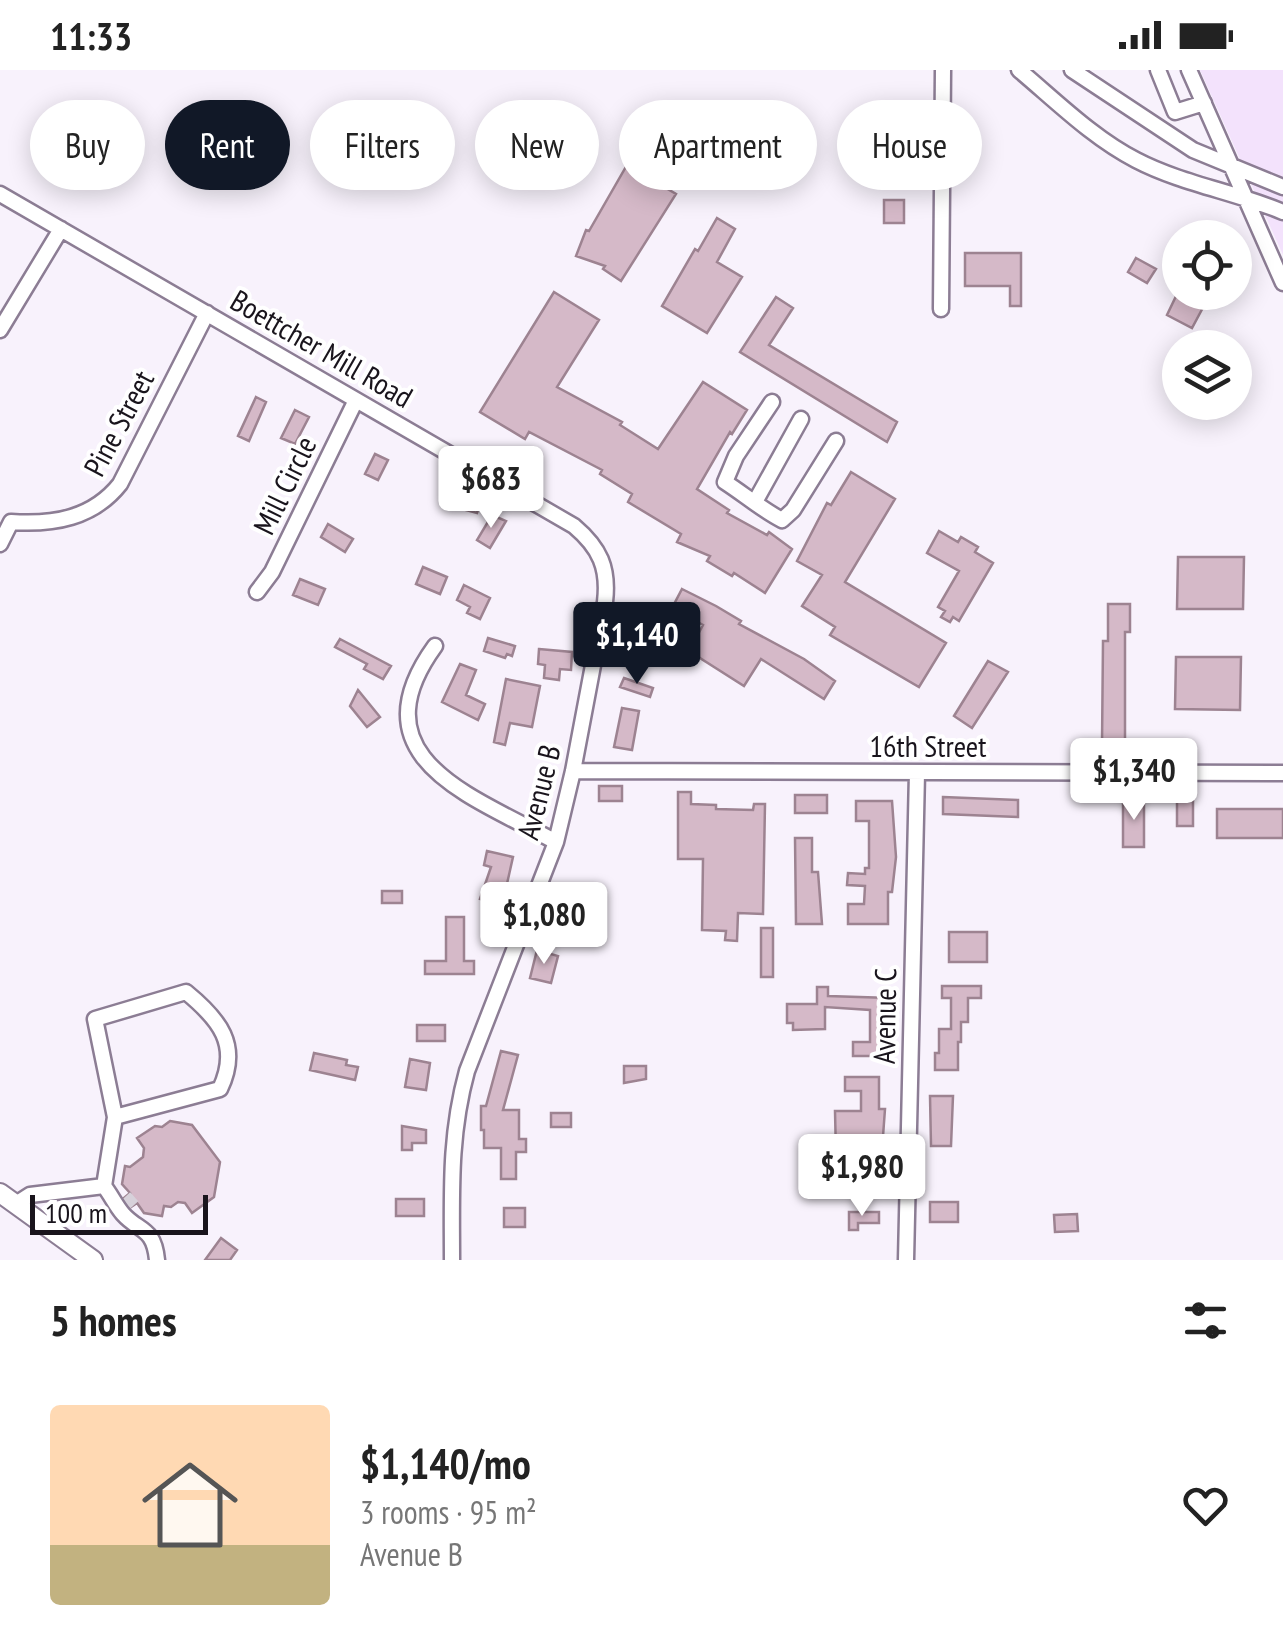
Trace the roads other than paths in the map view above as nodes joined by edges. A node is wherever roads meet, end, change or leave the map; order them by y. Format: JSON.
{"nodes":[{"id":1,"x":942,"y":70,"type":"edge"},
{"id":2,"x":1019,"y":70,"type":"edge"},
{"id":3,"x":1072,"y":70,"type":"edge"},
{"id":4,"x":1158,"y":70,"type":"edge"},
{"id":5,"x":1189,"y":70,"type":"edge"},
{"id":6,"x":1204,"y":104,"type":"junction"},
{"id":7,"x":1232,"y":166,"type":"junction"},
{"id":8,"x":1283,"y":187,"type":"edge"},
{"id":9,"x":0,"y":194,"type":"edge"},
{"id":10,"x":1244,"y":196,"type":"junction"},
{"id":11,"x":1283,"y":212,"type":"edge"},
{"id":12,"x":61,"y":228,"type":"junction"},
{"id":13,"x":1283,"y":283,"type":"edge"},
{"id":14,"x":940,"y":309,"type":"dead end"},
{"id":15,"x":207,"y":312,"type":"junction"},
{"id":16,"x":0,"y":330,"type":"edge"},
{"id":17,"x":356,"y":400,"type":"junction"},
{"id":18,"x":772,"y":402,"type":"dead end"},
{"id":19,"x":800,"y":419,"type":"dead end"},
{"id":20,"x":836,"y":440,"type":"dead end"},
{"id":21,"x":755,"y":502,"type":"junction"},
{"id":22,"x":6,"y":520,"type":"edge"},
{"id":23,"x":0,"y":544,"type":"edge"},
{"id":24,"x":605,"y":562,"type":"joint"},
{"id":25,"x":256,"y":592,"type":"dead end"},
{"id":26,"x":434,"y":646,"type":"dead end"},
{"id":27,"x":573,"y":770,"type":"junction"},
{"id":28,"x":917,"y":773,"type":"junction"},
{"id":29,"x":1283,"y":773,"type":"edge"},
{"id":30,"x":556,"y":842,"type":"junction"},
{"id":31,"x":115,"y":1117,"type":"junction"},
{"id":32,"x":118,"y":1195,"type":"junction"},
{"id":33,"x":8,"y":1198,"type":"edge"},
{"id":34,"x":139,"y":1224,"type":"junction"},
{"id":35,"x":94,"y":1260,"type":"edge"},
{"id":36,"x":157,"y":1260,"type":"edge"},
{"id":37,"x":452,"y":1260,"type":"edge"},
{"id":38,"x":906,"y":1260,"type":"edge"}],
"edges":[{"from":1,"to":14,"type":"street"},
{"from":2,"to":10,"type":"street"},
{"from":3,"to":7,"type":"street"},
{"from":4,"to":6,"type":"street"},
{"from":5,"to":6,"type":"street"},
{"from":6,"to":7,"type":"street"},
{"from":7,"to":8,"type":"street"},
{"from":7,"to":10,"type":"street"},
{"from":9,"to":12,"type":"street","name":"Boettcher Mill Road"},
{"from":10,"to":11,"type":"street"},
{"from":10,"to":13,"type":"street"},
{"from":12,"to":15,"type":"street","name":"Boettcher Mill Road"},
{"from":12,"to":16,"type":"street"},
{"from":15,"to":17,"type":"street","name":"Boettcher Mill Road"},
{"from":15,"to":22,"type":"street","name":"Pine Street"},
{"from":17,"to":24,"type":"street","name":"Boettcher Mill Road"},
{"from":17,"to":25,"type":"street","name":"Mill Circle"},
{"from":18,"to":21,"type":"street"},
{"from":19,"to":21,"type":"street"},
{"from":20,"to":21,"type":"street"},
{"from":22,"to":23,"type":"street","name":"Pine Street"},
{"from":24,"to":27,"type":"street","name":"Avenue B"},
{"from":26,"to":30,"type":"street"},
{"from":27,"to":28,"type":"street","name":"16th Street"},
{"from":27,"to":30,"type":"street","name":"Avenue B"},
{"from":28,"to":29,"type":"street","name":"16th Street"},
{"from":28,"to":38,"type":"street","name":"Avenue C"},
{"from":30,"to":37,"type":"street","name":"Avenue B"},
{"from":31,"to":31,"type":"street"},
{"from":31,"to":32,"type":"street"},
{"from":32,"to":33,"type":"street"},
{"from":32,"to":34,"type":"street"},
{"from":32,"to":34,"type":"street"},
{"from":33,"to":35,"type":"main road"},
{"from":34,"to":36,"type":"street"}]}
